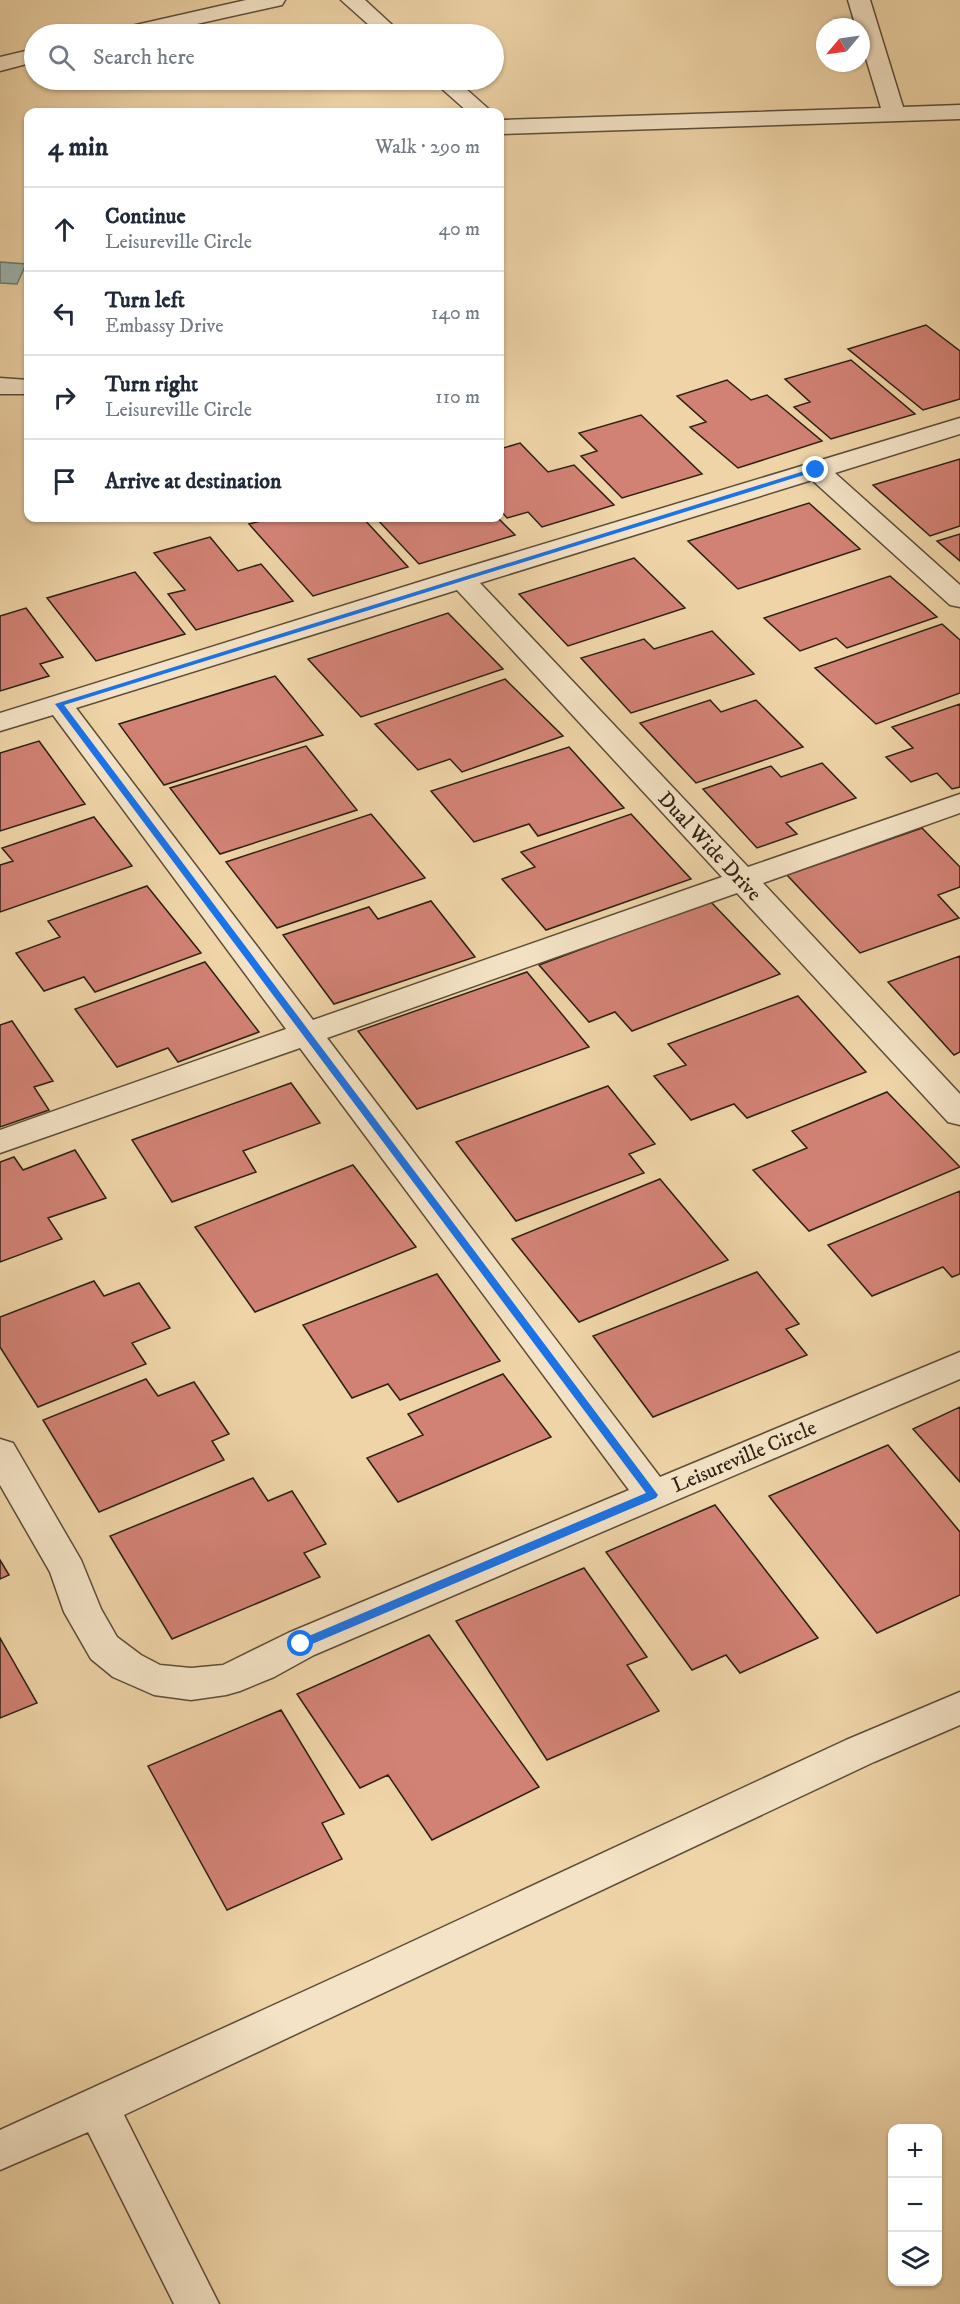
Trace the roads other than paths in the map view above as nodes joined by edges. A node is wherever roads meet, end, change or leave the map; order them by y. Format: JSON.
{"nodes":[{"id":1,"x":274,"y":0,"type":"edge"},
{"id":2,"x":352,"y":0,"type":"edge"},
{"id":3,"x":860,"y":0,"type":"edge"},
{"id":4,"x":170,"y":24,"type":"edge"},
{"id":5,"x":380,"y":24,"type":"edge"},
{"id":6,"x":24,"y":58,"type":"edge"},
{"id":7,"x":0,"y":64,"type":"edge"},
{"id":8,"x":455,"y":90,"type":"edge"},
{"id":9,"x":475,"y":108,"type":"edge"},
{"id":10,"x":960,"y":112,"type":"edge"},
{"id":11,"x":894,"y":115,"type":"junction"},
{"id":12,"x":504,"y":128,"type":"edge"},
{"id":13,"x":0,"y":386,"type":"edge"},
{"id":14,"x":24,"y":387,"type":"edge"},
{"id":15,"x":960,"y":426,"type":"edge"},
{"id":16,"x":816,"y":470,"type":"junction"},
{"id":17,"x":461,"y":578,"type":"junction"},
{"id":18,"x":960,"y":599,"type":"edge"},
{"id":19,"x":59,"y":704,"type":"junction"},
{"id":20,"x":0,"y":722,"type":"edge"},
{"id":21,"x":960,"y":803,"type":"edge"},
{"id":22,"x":742,"y":880,"type":"junction"},
{"id":23,"x":307,"y":1034,"type":"junction"},
{"id":24,"x":960,"y":1114,"type":"edge"},
{"id":25,"x":0,"y":1142,"type":"edge"},
{"id":26,"x":960,"y":1365,"type":"edge"},
{"id":27,"x":0,"y":1453,"type":"edge"},
{"id":28,"x":653,"y":1495,"type":"junction"},
{"id":29,"x":960,"y":1708,"type":"edge"},
{"id":30,"x":98,"y":2107,"type":"junction"},
{"id":31,"x":0,"y":2150,"type":"edge"},
{"id":32,"x":197,"y":2304,"type":"edge"}],
"edges":[{"from":1,"to":4,"type":"street"},
{"from":2,"to":5,"type":"street"},
{"from":3,"to":11,"type":"street"},
{"from":6,"to":7,"type":"street"},
{"from":8,"to":9,"type":"street"},
{"from":10,"to":11,"type":"street"},
{"from":11,"to":12,"type":"street"},
{"from":13,"to":14,"type":"street"},
{"from":15,"to":16,"type":"street"},
{"from":16,"to":17,"type":"street"},
{"from":16,"to":18,"type":"street"},
{"from":17,"to":19,"type":"street"},
{"from":17,"to":22,"type":"street","name":"Dual Wide Drive"},
{"from":19,"to":20,"type":"street"},
{"from":19,"to":23,"type":"street"},
{"from":21,"to":22,"type":"street"},
{"from":22,"to":23,"type":"street"},
{"from":22,"to":24,"type":"street","name":"Dual Wide Drive"},
{"from":23,"to":25,"type":"street"},
{"from":23,"to":28,"type":"street"},
{"from":26,"to":28,"type":"street","name":"Leisureville Circle"},
{"from":27,"to":28,"type":"street","name":"Leisureville Circle"},
{"from":29,"to":30,"type":"street"},
{"from":30,"to":31,"type":"street"},
{"from":30,"to":32,"type":"street"}]}
